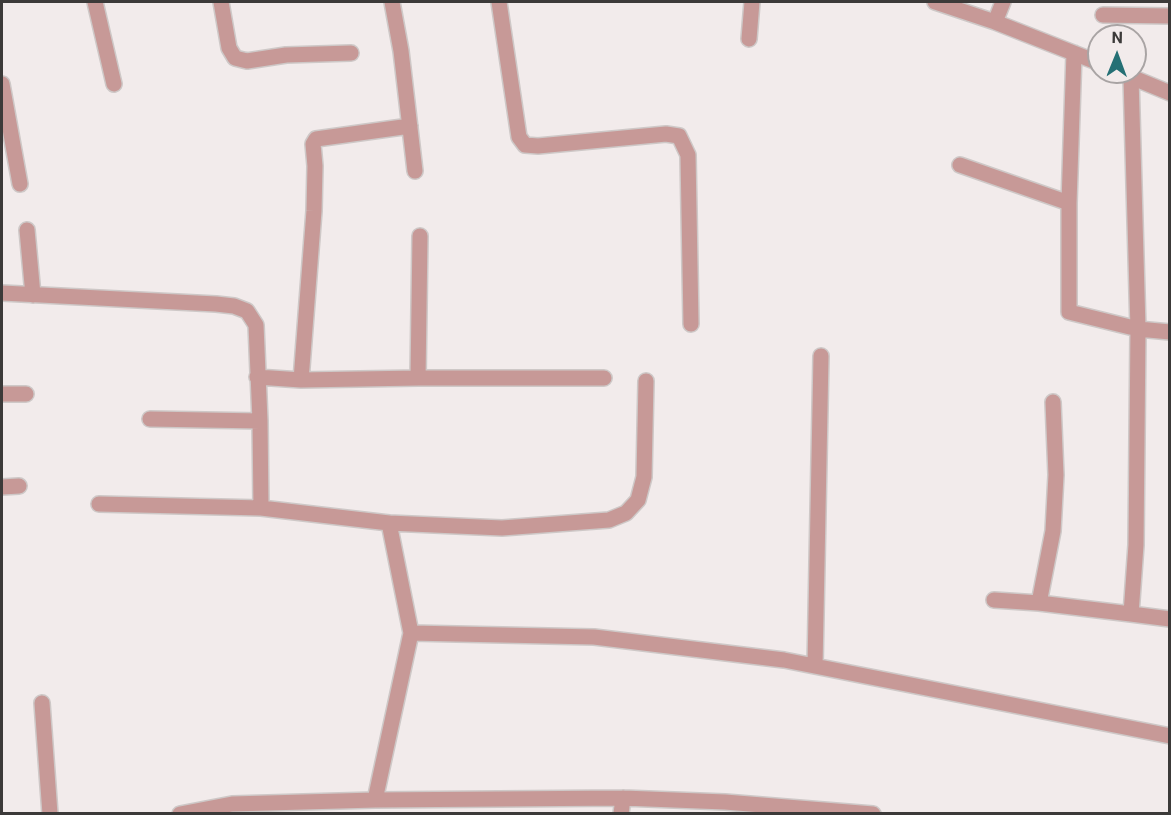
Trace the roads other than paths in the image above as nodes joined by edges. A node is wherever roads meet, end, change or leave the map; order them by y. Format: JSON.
{"nodes":[{"id":1,"x":95,"y":2,"type":"edge"},
{"id":2,"x":221,"y":2,"type":"edge"},
{"id":3,"x":392,"y":2,"type":"edge"},
{"id":4,"x":499,"y":2,"type":"edge"},
{"id":5,"x":752,"y":2,"type":"edge"},
{"id":6,"x":935,"y":2,"type":"edge"},
{"id":7,"x":1003,"y":2,"type":"edge"},
{"id":8,"x":1103,"y":15,"type":"dead end"},
{"id":9,"x":1170,"y":16,"type":"edge"},
{"id":10,"x":995,"y":22,"type":"junction"},
{"id":11,"x":749,"y":39,"type":"dead end"},
{"id":12,"x":351,"y":53,"type":"dead end"},
{"id":13,"x":1074,"y":53,"type":"junction"},
{"id":14,"x":1087,"y":58,"type":"edge"},
{"id":15,"x":2,"y":84,"type":"edge"},
{"id":16,"x":114,"y":84,"type":"dead end"},
{"id":17,"x":1125,"y":84,"type":"edge"},
{"id":18,"x":1147,"y":84,"type":"edge"},
{"id":19,"x":1170,"y":93,"type":"edge"},
{"id":20,"x":410,"y":126,"type":"junction"},
{"id":21,"x":960,"y":165,"type":"dead end"},
{"id":22,"x":415,"y":171,"type":"dead end"},
{"id":23,"x":20,"y":184,"type":"dead end"},
{"id":24,"x":1069,"y":203,"type":"junction"},
{"id":25,"x":27,"y":230,"type":"dead end"},
{"id":26,"x":420,"y":236,"type":"dead end"},
{"id":27,"x":2,"y":293,"type":"edge"},
{"id":28,"x":33,"y":295,"type":"junction"},
{"id":29,"x":691,"y":324,"type":"dead end"},
{"id":30,"x":1138,"y":329,"type":"junction"},
{"id":31,"x":1170,"y":332,"type":"edge"},
{"id":32,"x":821,"y":356,"type":"dead end"},
{"id":33,"x":257,"y":376,"type":"junction"},
{"id":34,"x":418,"y":378,"type":"junction"},
{"id":35,"x":604,"y":378,"type":"dead end"},
{"id":36,"x":301,"y":380,"type":"junction"},
{"id":37,"x":646,"y":381,"type":"dead end"},
{"id":38,"x":2,"y":394,"type":"edge"},
{"id":39,"x":26,"y":394,"type":"dead end"},
{"id":40,"x":1053,"y":402,"type":"dead end"},
{"id":41,"x":150,"y":419,"type":"dead end"},
{"id":42,"x":260,"y":420,"type":"junction"},
{"id":43,"x":20,"y":486,"type":"dead end"},
{"id":44,"x":2,"y":487,"type":"edge"},
{"id":45,"x":99,"y":504,"type":"dead end"},
{"id":46,"x":261,"y":508,"type":"junction"},
{"id":47,"x":389,"y":523,"type":"junction"},
{"id":48,"x":994,"y":600,"type":"dead end"},
{"id":49,"x":1039,"y":603,"type":"junction"},
{"id":50,"x":1131,"y":614,"type":"junction"},
{"id":51,"x":1170,"y":619,"type":"edge"},
{"id":52,"x":411,"y":633,"type":"junction"},
{"id":53,"x":815,"y":666,"type":"junction"},
{"id":54,"x":42,"y":703,"type":"dead end"},
{"id":55,"x":1170,"y":736,"type":"edge"},
{"id":56,"x":375,"y":800,"type":"junction"},
{"id":57,"x":622,"y":806,"type":"edge"},
{"id":58,"x":410,"y":807,"type":"edge"},
{"id":59,"x":726,"y":808,"type":"edge"},
{"id":60,"x":233,"y":809,"type":"edge"},
{"id":61,"x":50,"y":813,"type":"edge"},
{"id":62,"x":180,"y":813,"type":"edge"},
{"id":63,"x":873,"y":813,"type":"edge"}],
"edges":[{"from":1,"to":16,"type":"street"},
{"from":2,"to":12,"type":"street"},
{"from":3,"to":20,"type":"street"},
{"from":4,"to":29,"type":"street"},
{"from":5,"to":11,"type":"street"},
{"from":6,"to":10,"type":"street"},
{"from":7,"to":10,"type":"street"},
{"from":8,"to":9,"type":"street"},
{"from":10,"to":13,"type":"street"},
{"from":13,"to":14,"type":"street"},
{"from":13,"to":24,"type":"street"},
{"from":15,"to":23,"type":"street"},
{"from":17,"to":30,"type":"street"},
{"from":18,"to":19,"type":"street"},
{"from":20,"to":22,"type":"street"},
{"from":20,"to":36,"type":"street"},
{"from":21,"to":24,"type":"street"},
{"from":24,"to":30,"type":"street"},
{"from":25,"to":28,"type":"street"},
{"from":26,"to":34,"type":"street"},
{"from":27,"to":28,"type":"street"},
{"from":28,"to":33,"type":"street"},
{"from":30,"to":31,"type":"street"},
{"from":30,"to":50,"type":"street"},
{"from":32,"to":53,"type":"street"},
{"from":33,"to":36,"type":"street"},
{"from":33,"to":42,"type":"street"},
{"from":34,"to":35,"type":"street"},
{"from":34,"to":36,"type":"street"},
{"from":37,"to":47,"type":"street"},
{"from":38,"to":39,"type":"street"},
{"from":40,"to":49,"type":"street"},
{"from":41,"to":42,"type":"street"},
{"from":42,"to":46,"type":"street"},
{"from":43,"to":44,"type":"street"},
{"from":45,"to":46,"type":"street"},
{"from":46,"to":47,"type":"street"},
{"from":47,"to":52,"type":"street"},
{"from":48,"to":49,"type":"street"},
{"from":49,"to":50,"type":"street"},
{"from":50,"to":51,"type":"street"},
{"from":52,"to":53,"type":"street"},
{"from":52,"to":56,"type":"street"},
{"from":53,"to":55,"type":"street"},
{"from":54,"to":61,"type":"street"},
{"from":56,"to":58,"type":"street"},
{"from":56,"to":60,"type":"street"},
{"from":57,"to":58,"type":"street"},
{"from":57,"to":59,"type":"street"},
{"from":59,"to":63,"type":"street"},
{"from":60,"to":62,"type":"street"}]}
